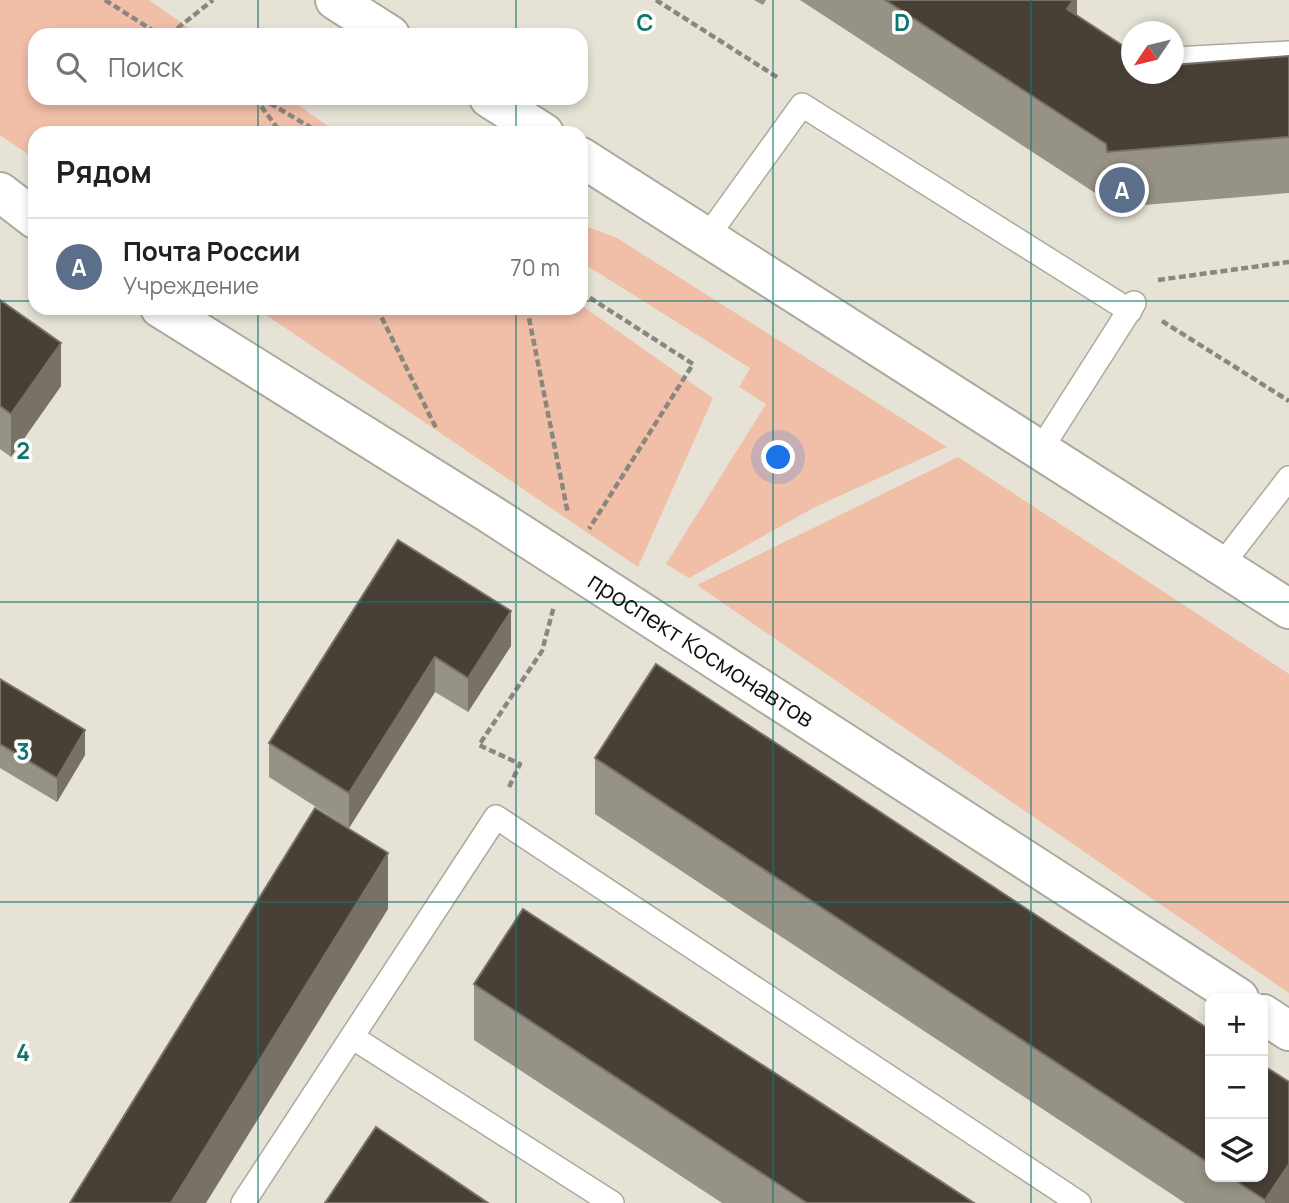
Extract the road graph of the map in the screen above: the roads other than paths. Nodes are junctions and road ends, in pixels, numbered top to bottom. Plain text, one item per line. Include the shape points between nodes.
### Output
1 (335, 0) edge
2 (379, 28) edge
3 (1289, 53) edge
4 (1184, 58) edge
5 (500, 105) edge
6 (533, 126) edge
7 (588, 161) edge
8 (0, 192) edge
9 (28, 214) edge
10 (707, 237) junction
11 (171, 315) edge
12 (1041, 449) junction
13 (1289, 478) edge
14 (1221, 566) junction
15 (1289, 609) edge
16 (1231, 993) edge
17 (1268, 1017) edge
18 (1289, 1031) edge
19 (352, 1037) junction
20 (243, 1203) edge
21 (612, 1203) edge
22 (1079, 1203) edge

1 - 2 street
3 - 4 lane
5 - 6 street
7 - 10 street
8 - 9 street
10 - 12 street
10 - 12 lane via 802,105 1132,307
11 - 16 street, проспект Космонавтов via 567,563
12 - 14 street
13 - 14 lane
14 - 15 street
17 - 18 street
19 - 20 lane
19 - 21 lane
19 - 22 lane via 496,817

